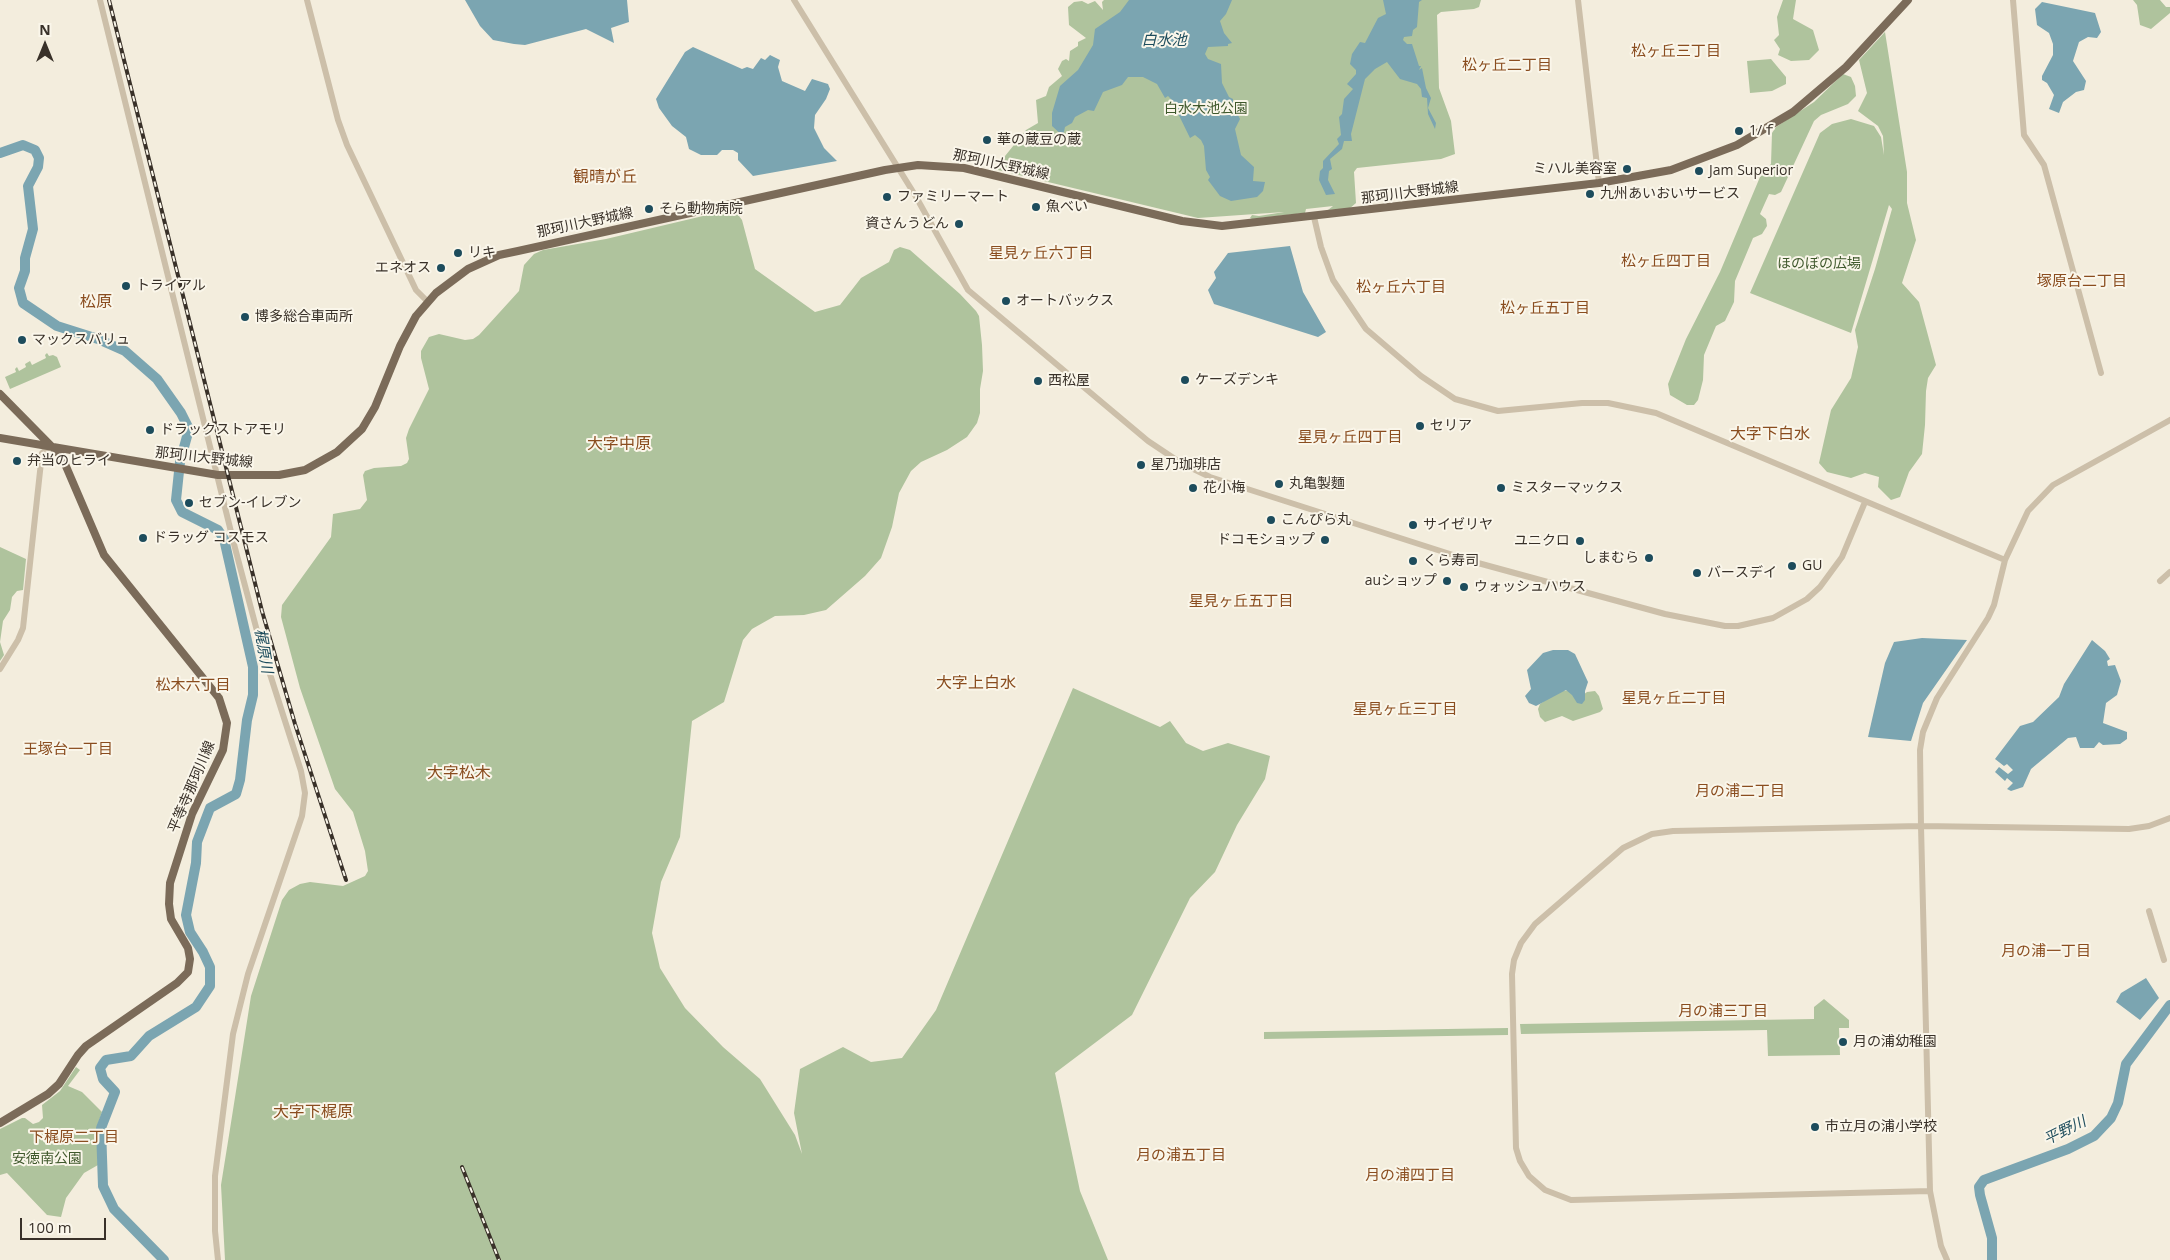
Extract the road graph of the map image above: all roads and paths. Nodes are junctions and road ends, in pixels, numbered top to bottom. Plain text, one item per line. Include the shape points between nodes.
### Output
1 (100, 0) edge
2 (307, 0) edge
3 (794, 0) edge
4 (1578, 0) edge
5 (1908, 0) edge
6 (2012, 0) edge
7 (899, 168) junction
8 (1599, 183) junction
9 (1314, 217) junction
10 (428, 301) junction
11 (2101, 373) dead end
12 (0, 394) edge
13 (2170, 420) edge
14 (0, 438) edge
15 (51, 446) junction
16 (218, 475) junction
17 (1865, 502) junction
18 (2005, 560) junction
19 (2170, 572) edge
20 (2160, 581) dead end
21 (0, 669) edge
22 (2170, 818) edge
23 (1921, 826) junction
24 (2149, 911) dead end
25 (2164, 960) dead end
26 (0, 1123) edge
27 (1930, 1191) junction
28 (218, 1260) edge
29 (1947, 1260) edge

1 - 16 street
2 - 10 street via 338,120 348,145 416,290
3 - 7 street
4 - 8 street
5 - 8 main road, 那珂川大野城線 via 1846,67 1782,120 1737,145 1692,163 1639,177
6 - 11 street via 2024,135 2044,165
7 - 9 main road, 那珂川大野城線 via 934,165 964,168 1196,224 1227,226
7 - 10 main road, 那珂川大野城線 via 499,255 460,274
7 - 17 street via 968,290 1148,441 1210,477 1478,563 1665,614 1725,626 1773,618 1807,599 1842,557
8 - 9 main road, 那珂川大野城線
9 - 17 street via 1334,280 1366,329 1414,371 1455,399 1498,411 1608,404 1656,413
10 - 16 main road, 那珂川大野城線 via 404,335 375,407 362,429 346,445 316,465 294,473
12 - 15 main road
13 - 18 street via 2053,485 2028,511
14 - 15 main road, 那珂川大野城線
15 - 16 main road, 那珂川大野城線
15 - 21 street via 42,453 23,628
15 - 26 main road, 平等寺那珂川線 via 62,457 104,555 219,698 227,723 223,750 192,814 170,883 168,904 172,919 188,948 188,972 86,1046 48,1094
16 - 28 street via 261,646 301,771 305,799 295,839 248,974 233,1034 215,1176
17 - 18 street
18 - 23 street via 1991,612 1937,698 1923,732 1920,750
19 - 20 street
22 - 23 street via 2129,829
23 - 27 street
23 - 27 street via 1674,831 1637,840 1623,848 1535,924 1521,943 1512,974 1513,1043 1516,1148 1520,1161 1529,1176 1545,1190 1571,1200
24 - 25 street
27 - 29 street via 1940,1246

